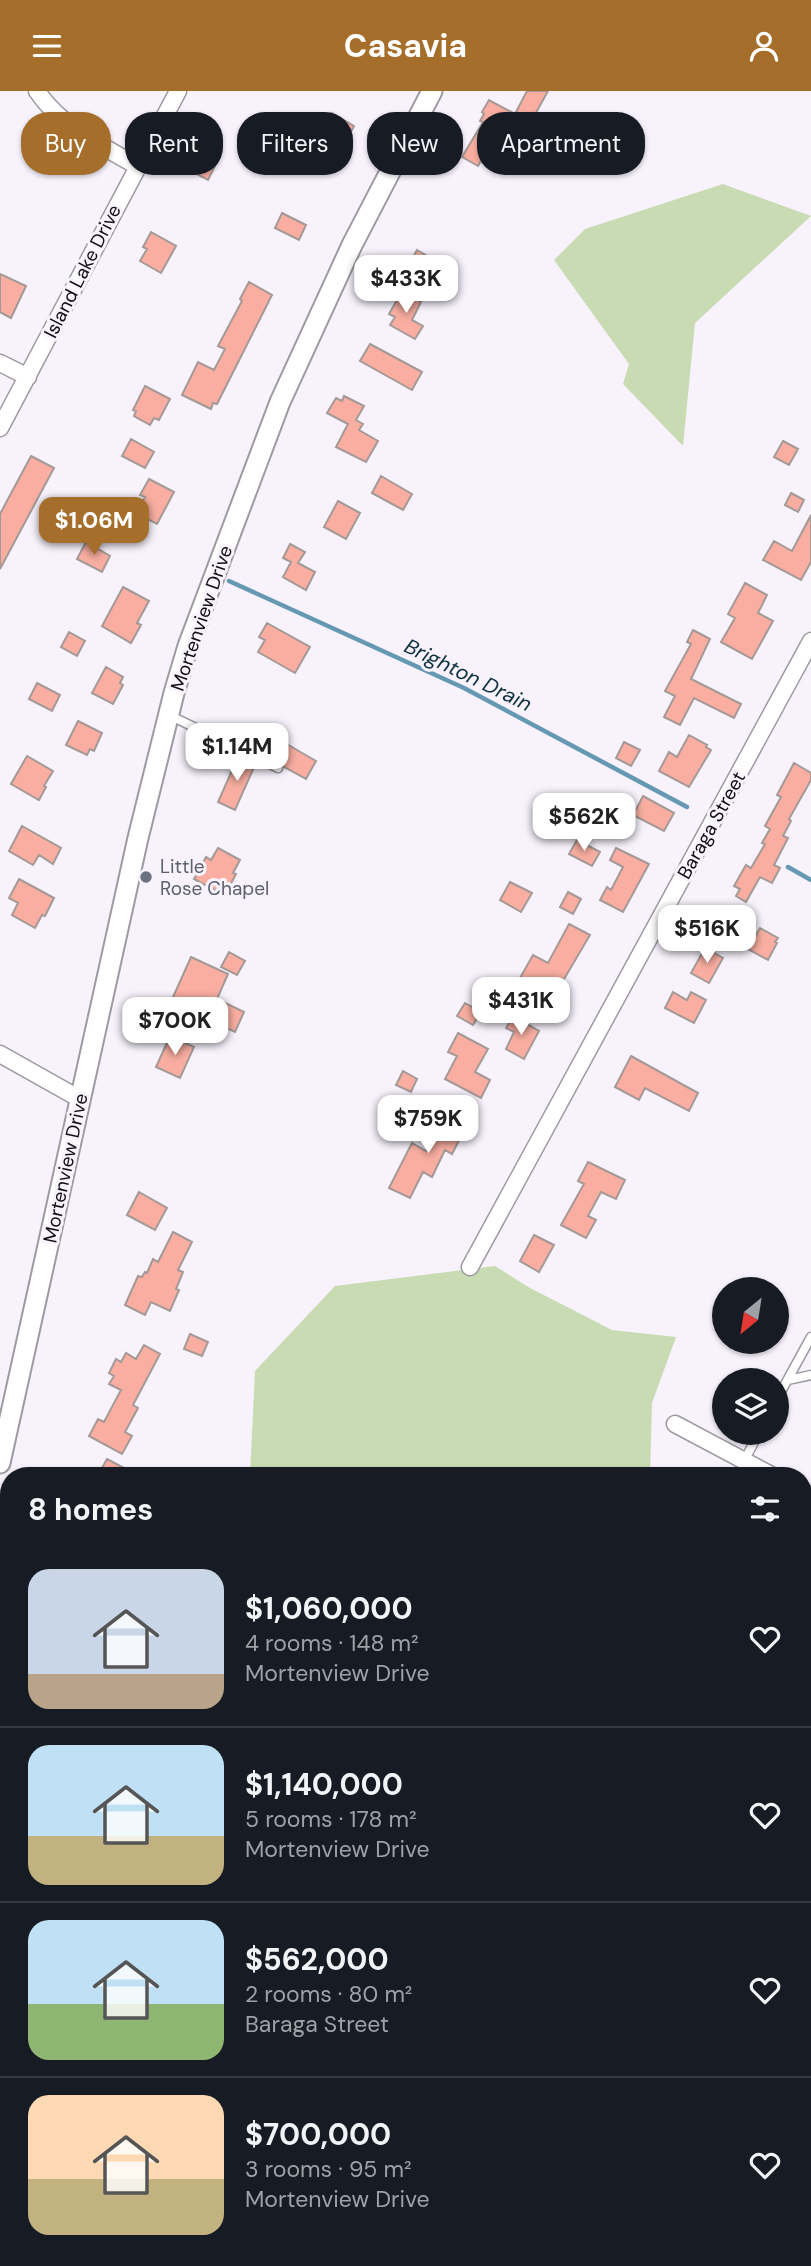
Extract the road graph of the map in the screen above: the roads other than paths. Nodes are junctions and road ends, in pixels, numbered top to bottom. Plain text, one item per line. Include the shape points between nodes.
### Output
1 (37, 91) edge
2 (178, 91) edge
3 (432, 91) edge
4 (167, 112) edge
5 (125, 159) edge
6 (132, 175) edge
7 (0, 363) edge
8 (28, 377) junction
9 (0, 428) edge
10 (811, 641) edge
11 (169, 715) junction
12 (278, 768) dead end
13 (0, 1054) edge
14 (80, 1099) junction
15 (470, 1267) dead end
16 (811, 1337) edge
17 (811, 1375) edge
18 (789, 1378) edge
19 (789, 1380) edge
20 (676, 1424) dead end
21 (753, 1445) edge
22 (744, 1461) junction
23 (0, 1463) edge
24 (756, 1467) edge

1 - 5 street via 71,128
2 - 4 street, Island Lake Drive
3 - 11 street, Mortenview Drive via 352,245 280,402 188,646
6 - 8 street, Island Lake Drive
7 - 8 street
8 - 9 street, Island Lake Drive
10 - 15 street, Baraga Street
11 - 12 lane
11 - 14 street, Mortenview Drive
13 - 14 street
14 - 23 street, Mortenview Drive
16 - 18 lane
17 - 19 lane
20 - 22 street
21 - 22 lane
22 - 24 street

